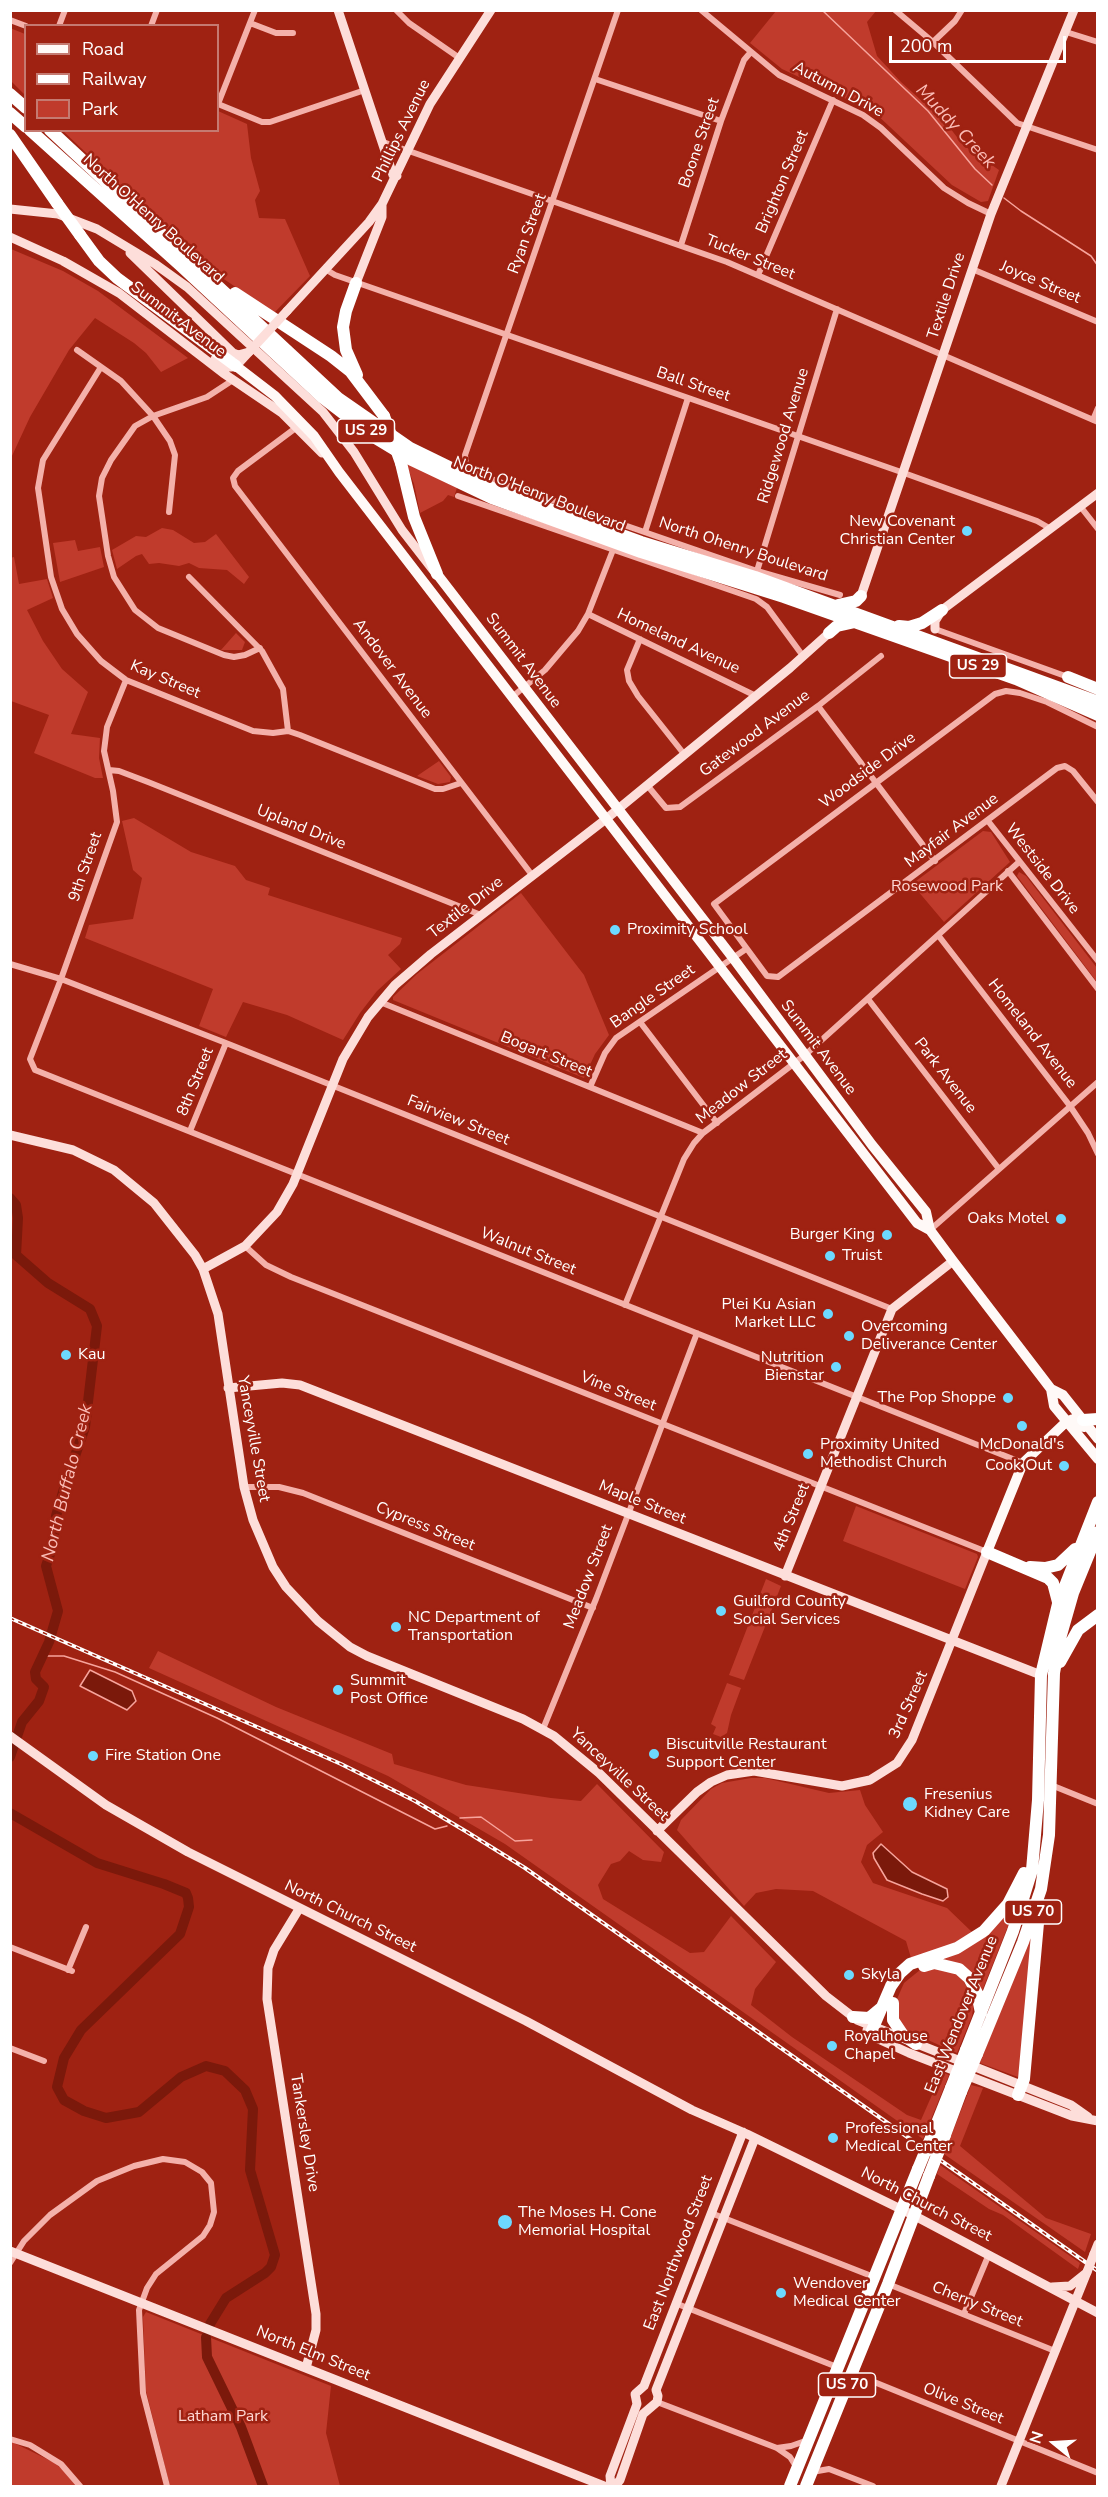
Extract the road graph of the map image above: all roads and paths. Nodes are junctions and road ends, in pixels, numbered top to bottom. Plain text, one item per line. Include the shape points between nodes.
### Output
1 (255, 10) edge
2 (338, 10) edge
3 (396, 10) edge
4 (491, 10) edge
5 (618, 10) edge
6 (701, 10) edge
7 (895, 10) edge
8 (962, 10) edge
9 (1074, 10) edge
10 (250, 23) junction
11 (1066, 32) junction
12 (293, 33) dead end
13 (933, 42) junction
14 (1098, 42) edge
15 (750, 53) junction
16 (459, 57) junction
17 (595, 79) junction
18 (365, 90) junction
19 (10, 94) edge
20 (833, 99) junction
21 (219, 101) edge
22 (219, 104) edge
23 (24, 106) edge
24 (10, 113) edge
25 (721, 121) junction
26 (24, 125) edge
27 (1026, 126) junction
28 (32, 132) edge
29 (52, 132) edge
30 (10, 135) edge
31 (383, 142) junction
32 (408, 150) junction
33 (1098, 150) edge
34 (397, 177) junction
35 (554, 201) junction
36 (382, 204) junction
37 (10, 209) edge
38 (991, 214) junction
39 (10, 237) edge
40 (111, 237) junction
41 (681, 245) junction
42 (326, 269) junction
43 (972, 269) junction
44 (202, 270) junction
45 (758, 274) junction
46 (356, 283) junction
47 (837, 309) junction
48 (1098, 322) edge
49 (165, 328) junction
50 (506, 336) junction
51 (77, 350) dead end
52 (249, 352) junction
53 (943, 356) junction
54 (236, 366) junction
55 (100, 367) junction
56 (223, 373) junction
57 (233, 380) junction
58 (363, 387) junction
59 (217, 391) junction
60 (688, 398) junction
61 (1098, 408) edge
62 (153, 416) junction
63 (1095, 421) edge
64 (297, 427) junction
65 (799, 436) junction
66 (469, 467) joint
67 (339, 472) junction
68 (904, 473) junction
69 (1098, 493) edge
70 (458, 496) dead end
71 (1080, 506) junction
72 (169, 512) dead end
73 (1051, 529) junction
74 (1098, 529) edge
75 (645, 532) junction
76 (613, 550) junction
77 (757, 570) junction
78 (437, 574) junction
79 (189, 576) dead end
80 (446, 586) junction
81 (434, 595) junction
82 (861, 596) junction
83 (837, 600) junction
84 (819, 610) junction
85 (942, 610) junction
86 (588, 614) junction
87 (871, 619) junction
88 (856, 622) junction
89 (890, 626) junction
90 (935, 629) junction
91 (829, 633) junction
92 (640, 639) junction
93 (260, 648) junction
94 (953, 648) junction
95 (803, 656) junction
96 (881, 656) dead end
97 (1068, 677) joint
98 (126, 680) junction
99 (524, 687) junction
100 (1098, 689) edge
101 (756, 696) junction
102 (512, 697) junction
103 (1098, 702) edge
104 (818, 706) junction
105 (1098, 715) edge
106 (1098, 727) edge
107 (288, 731) junction
108 (684, 754) junction
109 (109, 770) junction
110 (875, 782) junction
111 (461, 783) junction
112 (647, 785) junction
113 (1098, 802) edge
114 (618, 810) junction
115 (606, 819) junction
116 (988, 821) junction
117 (935, 861) junction
118 (1019, 862) junction
119 (1008, 871) junction
120 (532, 875) junction
121 (481, 915) junction
122 (938, 935) junction
123 (746, 949) junction
124 (733, 958) junction
125 (1098, 961) edge
126 (10, 964) edge
127 (720, 966) junction
128 (62, 979) junction
129 (1098, 989) edge
130 (868, 999) junction
131 (380, 1002) junction
132 (640, 1022) junction
133 (226, 1043) junction
134 (805, 1055) junction
135 (30, 1059) joint
136 (794, 1064) junction
137 (1098, 1082) edge
138 (333, 1085) junction
139 (590, 1087) junction
140 (1070, 1106) junction
141 (717, 1123) junction
142 (190, 1131) junction
143 (703, 1133) junction
144 (11, 1135) edge
145 (1098, 1155) edge
146 (999, 1169) junction
147 (297, 1174) junction
148 (661, 1217) junction
149 (930, 1230) junction
150 (245, 1246) junction
151 (953, 1261) junction
152 (203, 1269) junction
153 (626, 1305) junction
154 (892, 1309) junction
155 (697, 1333) junction
156 (228, 1388) junction
157 (1051, 1389) junction
158 (857, 1396) junction
159 (1098, 1419) edge
160 (1083, 1420) junction
161 (1066, 1422) junction
162 (662, 1424) junction
163 (1096, 1436) edge
164 (1098, 1459) edge
165 (1023, 1462) junction
166 (244, 1487) junction
167 (821, 1487) junction
168 (1098, 1502) edge
169 (628, 1513) junction
170 (1098, 1532) edge
171 (1082, 1539) junction
172 (987, 1552) junction
173 (1026, 1567) junction
174 (785, 1576) junction
175 (1058, 1604) junction
176 (593, 1608) junction
177 (1098, 1615) edge
178 (952, 1640) junction
179 (1054, 1673) junction
180 (1041, 1675) junction
181 (1052, 1699) junction
182 (543, 1729) junction
183 (10, 1736) edge
184 (1051, 1785) junction
185 (1098, 1804) edge
186 (657, 1831) junction
187 (1035, 1844) junction
188 (1041, 1889) junction
189 (299, 1909) junction
190 (86, 1927) dead end
191 (10, 1947) edge
192 (888, 2004) junction
193 (981, 2015) junction
194 (870, 2029) junction
195 (915, 2044) junction
196 (10, 2048) edge
197 (972, 2052) junction
198 (44, 2061) dead end
199 (1019, 2091) junction
200 (1093, 2119) edge
201 (740, 2131) junction
202 (755, 2138) junction
203 (923, 2173) junction
204 (902, 2209) junction
205 (711, 2213) junction
206 (915, 2216) junction
207 (723, 2218) junction
208 (1098, 2244) edge
209 (12, 2253) edge
210 (989, 2254) junction
211 (10, 2263) edge
212 (1087, 2272) junction
213 (874, 2277) junction
214 (888, 2284) junction
215 (1052, 2288) junction
216 (1075, 2300) junction
217 (141, 2302) junction
218 (675, 2303) junction
219 (688, 2308) junction
220 (1098, 2313) edge
221 (964, 2314) junction
222 (1055, 2351) junction
223 (837, 2367) junction
224 (306, 2368) junction
225 (852, 2373) junction
226 (644, 2386) junction
227 (656, 2390) junction
228 (657, 2402) junction
229 (642, 2407) junction
230 (10, 2439) edge
231 (808, 2439) junction
232 (1019, 2441) junction
233 (777, 2448) junction
234 (820, 2452) junction
235 (797, 2468) junction
236 (829, 2469) junction
237 (812, 2472) junction
238 (1098, 2473) edge
239 (80, 2487) edge
240 (167, 2487) edge
241 (604, 2487) edge
242 (613, 2487) edge
243 (790, 2487) edge
244 (806, 2487) edge
245 (873, 2487) edge
246 (1001, 2487) edge

1 - 10 street
2 - 18 street
3 - 16 street
4 - 16 street, Phillips Avenue
5 - 17 street, Ryan Street
6 - 15 street, Autumn Drive
7 - 13 street
8 - 13 street
9 - 11 street, Textile Drive
10 - 12 street via 276,33
10 - 21 street
11 - 14 street
11 - 27 street, Textile Drive
13 - 27 street via 1017,123
15 - 20 street, Autumn Drive via 787,79
15 - 25 street, Boone Street
16 - 32 street, Phillips Avenue
17 - 25 street
17 - 35 street, Ryan Street
18 - 22 street via 270,122
18 - 31 street
19 - 23 highway
20 - 38 street, Autumn Drive via 881,128 944,188
20 - 45 street, Brighton Street
24 - 26 highway
25 - 41 street, Boone Street
27 - 33 street
27 - 38 street, Textile Drive
28 - 84 highway, North O'Henry Boulevard / US 29 via 323,398 374,437 492,498 622,546
29 - 44 highway, North O'Henry Boulevard / US 29
30 - 54 highway, bridge via 99,261
31 - 32 street, Tucker Street
31 - 34 street
32 - 34 street, Phillips Avenue
32 - 35 street, Tucker Street
34 - 36 street, Phillips Avenue
35 - 41 street, Tucker Street
35 - 50 street, Ryan Street
36 - 42 street, Phillips Avenue
36 - 46 street, Phillips Avenue via 382,217
37 - 40 street, Summit Avenue via 58,214
38 - 43 street, Textile Drive
39 - 49 street, Summit Avenue via 119,293
40 - 52 street via 233,353
40 - 78 street, Summit Avenue via 187,287 323,412 354,452 402,530
41 - 45 street, Tucker Street
42 - 46 street, Ball Street
42 - 52 street, Phillips Avenue, bridge
43 - 48 street, Joyce Street
43 - 53 street, Textile Drive
44 - 58 highway via 331,356
44 - 83 highway, North O'Henry Boulevard / US 29 via 338,398 410,448 494,489 641,542
45 - 47 street, Tucker Street
46 - 50 street, Ball Street
46 - 58 highway via 344,318 344,337
47 - 53 street, Tucker Street
47 - 65 street, Ridgewood Avenue
49 - 54 street via 227,367
49 - 56 street, Summit Avenue
50 - 60 street, Ball Street
50 - 66 street, Ryan Street via 465,456
51 - 55 street
52 - 54 street, Phillips Avenue
53 - 63 street, Tucker Street
53 - 68 street, Textile Drive
54 - 67 main road, Summit Avenue via 299,419
55 - 62 street via 121,381
55 - 98 street, Kay Street via 43,460 38,488 51,577 62,609 101,661
56 - 57 street, Summit Avenue
56 - 59 street
57 - 59 street
57 - 64 street, Summit Avenue
58 - 78 highway, bridge via 384,416 414,517
59 - 62 street
60 - 65 street, Ball Street
60 - 75 street
61 - 63 street
62 - 72 street via 176,455
62 - 93 street via 135,426 102,478 99,496 114,577 135,610 158,628 234,657
64 - 67 street, Summit Avenue
64 - 111 street, Andover Avenue via 238,471 233,478 235,486
65 - 68 street, Ball Street
65 - 77 street, Ridgewood Avenue
66 - 75 street, North Ohenry Boulevard via 494,480
67 - 81 main road, Summit Avenue
68 - 73 street, Ball Street
68 - 82 street, Textile Drive
69 - 71 street
70 - 76 street
71 - 73 street
71 - 74 street
73 - 85 street
75 - 77 street, North Ohenry Boulevard
76 - 86 street
76 - 95 street via 756,599
77 - 83 street, North Ohenry Boulevard
78 - 80 main road, Summit Avenue
79 - 93 street
80 - 81 main road
80 - 99 main road, Summit Avenue
81 - 102 main road, Summit Avenue
82 - 83 highway via 848,604
82 - 87 highway
83 - 87 highway, North O'Henry Boulevard / US 29
84 - 88 highway, North O'Henry Boulevard / US 29
84 - 91 highway via 828,618
85 - 89 highway via 915,625
85 - 90 street
86 - 92 street, Homeland Avenue
86 - 99 street via 564,651
87 - 89 highway, North O'Henry Boulevard / US 29
88 - 91 highway via 837,626
88 - 105 highway, North O'Henry Boulevard / US 29 via 1016,680
89 - 94 highway, North O'Henry Boulevard / US 29
90 - 94 highway via 939,638
90 - 97 street
91 - 95 street, Textile Drive
92 - 101 street, Homeland Avenue
92 - 108 street via 627,670 629,681
93 - 107 street via 283,689
94 - 103 highway, North O'Henry Boulevard / US 29
95 - 101 street, Textile Drive
96 - 104 street, Gatewood Avenue
97 - 100 highway
98 - 107 street, Kay Street via 253,731
98 - 109 street, 9th Street via 107,727 104,751
99 - 102 street
99 - 114 main road, Summit Avenue
101 - 108 street, Textile Drive
102 - 115 main road, Summit Avenue
104 - 110 street
104 - 112 street, Gatewood Avenue via 680,807 666,808
106 - 110 street, Woodside Drive via 1038,699 1006,691 995,694
107 - 111 street, Kay Street via 435,789
108 - 112 street, Textile Drive
109 - 121 street, Upland Drive
109 - 128 street, 9th Street via 117,822
110 - 117 street
110 - 123 street, Woodside Drive via 714,904
111 - 120 street, Andover Avenue
112 - 114 street, Textile Drive
113 - 116 street, Mayfair Avenue via 1065,766
114 - 115 street, Textile Drive
114 - 124 main road, Summit Avenue
115 - 120 street, Textile Drive
115 - 127 main road, Summit Avenue
116 - 117 street, Mayfair Avenue
116 - 118 street, Westside Drive
117 - 123 street, Mayfair Avenue via 778,977 767,976
118 - 119 street, Meadow Street
118 - 125 street, Westside Drive
119 - 122 street, Meadow Street
119 - 129 street, Westside Drive
120 - 121 street, Textile Drive
121 - 131 street, Textile Drive via 395,985
122 - 130 street, Meadow Street
122 - 140 street, Homeland Avenue
123 - 124 street, Bangle Street
124 - 127 street, Bangle Street
124 - 134 main road, Summit Avenue
126 - 128 street, Fairview Street
127 - 132 street, Bangle Street
127 - 136 main road, Summit Avenue
128 - 133 street, Fairview Street
128 - 135 street, 9th Street
130 - 134 street, Meadow Street
130 - 146 street, Park Avenue
131 - 138 street, Textile Drive via 357,1033
131 - 139 street, Bogart Street
132 - 139 street, Bangle Street via 610,1045
132 - 141 street
133 - 138 street, Fairview Street
133 - 142 street, 8th Street
134 - 136 street, Meadow Street
134 - 149 main road, Summit Avenue via 927,1212
135 - 142 street, Walnut Street via 35,1070 45,1075
136 - 141 street, Meadow Street
136 - 149 main road, Summit Avenue via 917,1223
137 - 140 street
138 - 147 street, Textile Drive
138 - 148 street, Fairview Street
139 - 143 street, Bogart Street
140 - 145 street, Homeland Avenue
140 - 146 street
141 - 143 street, Meadow Street
142 - 147 street, Walnut Street
143 - 148 street, Meadow Street via 684,1159
144 - 152 street, Yanceyville Street via 73,1150 127,1179 166,1216
146 - 149 street
147 - 150 street, Textile Drive via 277,1212
147 - 153 street, Walnut Street
148 - 153 street, Meadow Street
148 - 154 street, Fairview Street
149 - 151 main road, Summit Avenue
150 - 152 street, Textile Drive
150 - 162 street, Vine Street via 266,1265 291,1276
151 - 154 street, 4th Street
151 - 157 main road, Summit Avenue
152 - 156 street, Yanceyville Street via 218,1314
153 - 155 street, Walnut Street
154 - 158 street, 4th Street
155 - 158 street, Walnut Street
155 - 162 street, Meadow Street
156 - 166 street, Yanceyville Street
156 - 169 street, Maple Street via 300,1385
157 - 160 main road, Summit Avenue via 1063,1395
157 - 161 main road, Summit Avenue via 1054,1406
158 - 165 street, Walnut Street
158 - 167 street, 4th Street
159 - 160 highway
160 - 163 main road, Summit Avenue
161 - 163 main road via 1073,1419
161 - 164 main road, Summit Avenue
161 - 165 main road, 3rd Street
162 - 167 street, Vine Street
162 - 169 street, Meadow Street
165 - 172 main road, 3rd Street
166 - 176 street, Cypress Street via 279,1487 303,1493
166 - 182 street, Yanceyville Street via 256,1530 273,1567 302,1605 331,1633 367,1656
167 - 172 street, Vine Street
167 - 174 street, 4th Street
168 - 171 highway, East Wendover Avenue / US 70
169 - 174 street, Maple Street
169 - 176 street, Meadow Street
170 - 179 highway, East Wendover Avenue / US 70 via 1073,1593
171 - 173 highway via 1058,1565
171 - 175 highway, East Wendover Avenue / US 70
172 - 173 highway
172 - 178 street, 3rd Street
173 - 175 highway via 1053,1583
174 - 178 street, Maple Street
175 - 180 highway, East Wendover Avenue / US 70
176 - 182 street, Meadow Street
177 - 179 highway via 1078,1630
178 - 180 street, Maple Street
178 - 186 street, 3rd Street via 912,1740 897,1763 882,1774 842,1786 754,1771 733,1773 711,1782
179 - 181 highway, East Wendover Avenue / US 70
180 - 181 highway via 1048,1682
180 - 187 highway, East Wendover Avenue / US 70
181 - 184 highway, East Wendover Avenue / US 70
182 - 186 street, Yanceyville Street via 579,1754
183 - 189 street, North Church Street via 146,1830
184 - 185 street
184 - 188 highway, East Wendover Avenue / US 70
186 - 194 street, Yanceyville Street via 826,1996
187 - 192 highway via 1020,1884 998,1917 971,1941 910,1964 900,1973
187 - 193 highway, East Wendover Avenue / US 70 via 1032,1870 1013,1931
188 - 197 highway, East Wendover Avenue / US 70 via 1023,1942
188 - 199 highway via 1024,2079
189 - 201 street, North Church Street
189 - 224 street, Tankersley Drive via 274,1950 267,1992 316,2314
190 - 191 street via 70,1970
192 - 193 highway via 911,1972 934,1963 959,1970 969,1978
192 - 194 highway
192 - 194 highway via 871,2017
192 - 195 highway via 892,2020
193 - 197 highway, East Wendover Avenue / US 70
194 - 195 street, Yanceyville Street
194 - 199 street, Yanceyville Street
195 - 199 street, Yanceyville Street
196 - 198 street
197 - 203 highway, East Wendover Avenue / US 70, bridge
199 - 200 street, Yanceyville Street via 1072,2116
201 - 202 street, North Church Street
201 - 205 street, East Northwood Street
202 - 204 street, North Church Street
202 - 207 street, East Northwood Street
203 - 204 highway, East Wendover Avenue / US 70
203 - 206 highway, East Wendover Avenue / US 70
204 - 206 street, North Church Street
204 - 213 highway, East Wendover Avenue / US 70
205 - 207 street
205 - 218 street, East Northwood Street
206 - 210 street, North Church Street
206 - 214 highway, East Wendover Avenue / US 70
207 - 213 street
207 - 219 street, East Northwood Street
208 - 212 street, bridge
209 - 211 street
209 - 217 street, North Elm Street
209 - 217 street via 50,2215 97,2181 163,2159 185,2162 211,2183 214,2212 210,2225 203,2236 156,2274
210 - 215 street, North Church Street
210 - 221 street
212 - 215 street via 1070,2286
212 - 216 street
213 - 223 highway, East Wendover Avenue / US 70
214 - 221 street, Cherry Street
214 - 225 highway, East Wendover Avenue / US 70
215 - 216 street, North Church Street
216 - 220 street, North Church Street
216 - 222 street
217 - 224 street, North Elm Street
217 - 240 street via 138,2316 143,2393
218 - 219 street
218 - 226 street, East Northwood Street
219 - 223 street
219 - 227 street, East Northwood Street
221 - 222 street, Cherry Street
222 - 232 street
223 - 231 highway, East Wendover Avenue / US 70
224 - 241 street, North Elm Street
225 - 232 street, Olive Street
225 - 234 highway, East Wendover Avenue / US 70
226 - 227 street
226 - 229 street, East Northwood Street via 635,2394
227 - 228 street, East Northwood Street
228 - 229 street via 654,2407
228 - 233 street
229 - 242 street, East Northwood Street via 620,2480
230 - 239 street via 30,2445 62,2464
231 - 233 street
231 - 235 highway, East Wendover Avenue / US 70
232 - 238 street, Olive Street
232 - 246 street
233 - 235 street
234 - 236 street
234 - 237 highway, East Wendover Avenue / US 70
235 - 243 highway, East Wendover Avenue / US 70
236 - 237 street
236 - 245 street
237 - 244 highway, East Wendover Avenue / US 70

